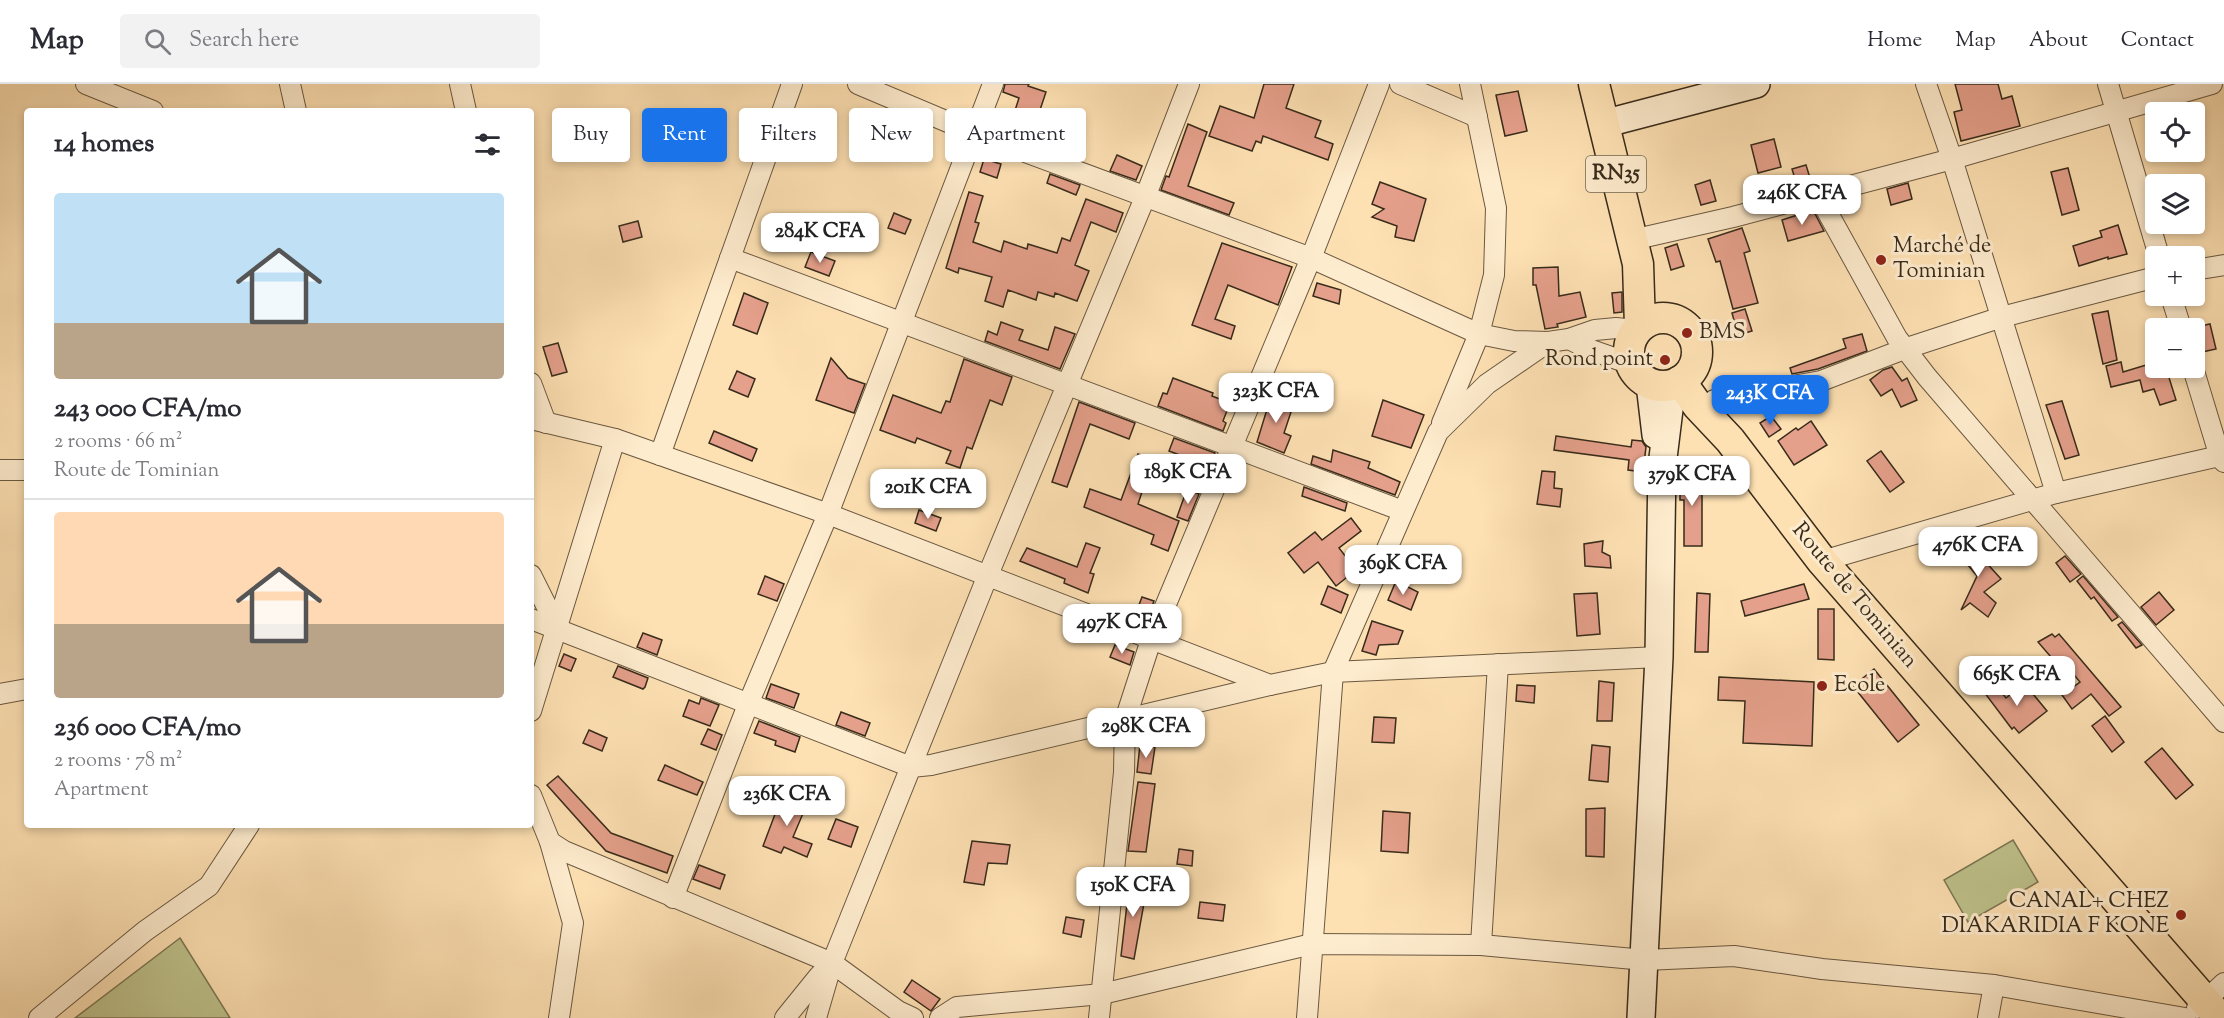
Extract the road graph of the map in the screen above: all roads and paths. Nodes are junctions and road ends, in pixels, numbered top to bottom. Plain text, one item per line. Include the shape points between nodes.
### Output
1 (86, 84) edge
2 (290, 84) edge
3 (460, 84) edge
4 (792, 84) edge
5 (858, 84) edge
6 (993, 84) edge
7 (1189, 84) edge
8 (1379, 84) edge
9 (1400, 84) edge
10 (1470, 84) edge
11 (1594, 84) edge
12 (1756, 84) edge
13 (1926, 84) edge
14 (2108, 84) edge
15 (2212, 84) edge
16 (146, 108) edge
17 (295, 108) edge
18 (465, 108) edge
19 (984, 108) edge
20 (2115, 111) junction
21 (1477, 117) junction
22 (945, 121) edge
23 (1603, 124) junction
24 (1952, 159) junction
25 (963, 162) edge
26 (1054, 162) edge
27 (1146, 195) junction
28 (1818, 195) junction
29 (2156, 246) edge
30 (1635, 252) junction
31 (730, 258) junction
32 (1311, 258) junction
33 (2224, 265) edge
34 (2205, 268) edge
35 (2145, 281) edge
36 (2002, 317) junction
37 (901, 323) junction
38 (1681, 323) junction
39 (1638, 328) junction
40 (1479, 334) junction
41 (1569, 339) junction
42 (1548, 342) junction
43 (1907, 348) junction
44 (1696, 355) junction
45 (1658, 378) junction
46 (2196, 378) edge
47 (1067, 385) junction
48 (534, 399) edge
49 (1714, 400) junction
50 (538, 421) edge
51 (1438, 432) junction
52 (615, 439) junction
53 (1730, 440) junction
54 (1231, 448) junction
55 (660, 455) junction
56 (2223, 458) edge
57 (0, 470) edge
58 (24, 470) edge
59 (2056, 493) junction
60 (2033, 500) junction
61 (1403, 511) junction
62 (828, 514) junction
63 (1822, 561) junction
64 (988, 575) junction
65 (534, 581) edge
66 (534, 620) edge
67 (557, 627) junction
68 (1151, 640) junction
69 (1659, 657) junction
70 (1498, 664) junction
71 (1333, 672) junction
72 (1270, 685) junction
73 (24, 690) edge
74 (0, 694) edge
75 (534, 701) edge
76 (749, 702) junction
77 (1125, 720) junction
78 (2224, 722) edge
79 (911, 767) junction
80 (534, 802) edge
81 (247, 828) edge
82 (550, 842) junction
83 (673, 898) junction
84 (1312, 944) junction
85 (1481, 945) junction
86 (1645, 960) junction
87 (832, 963) junction
88 (1994, 984) junction
89 (1102, 994) junction
90 (2204, 1008) edge
91 (39, 1018) edge
92 (558, 1018) edge
93 (785, 1018) edge
94 (816, 1018) edge
95 (912, 1018) edge
96 (940, 1018) edge
97 (1099, 1018) edge
98 (1307, 1018) edge
99 (1641, 1018) edge
100 (1988, 1018) edge

1 - 16 street
2 - 17 street
3 - 18 street
4 - 31 street
5 - 22 street
6 - 19 street
7 - 27 street
8 - 32 street
9 - 21 street
10 - 21 street
11 - 23 main road, RN35
12 - 23 street
13 - 24 street
14 - 20 street
15 - 20 street
20 - 24 street
20 - 29 street
21 - 40 street via 1496,208 1494,275
23 - 30 main road, RN35
24 - 28 street
24 - 36 street
25 - 37 street
26 - 27 street
27 - 32 street
27 - 47 street
28 - 30 street via 1733,217
28 - 43 street via 1897,339
30 - 38 main road, RN35 via 1659,298
30 - 39 main road, RN35
31 - 37 street
31 - 55 street
32 - 40 street
32 - 54 street
33 - 34 street
35 - 36 street
36 - 43 street
36 - 59 street
37 - 47 street
37 - 62 street
38 - 39 main road via 1660,318
38 - 44 main road, RN35 via 1691,334
39 - 41 street via 1595,330
39 - 45 main road, RN35 via 1629,350
40 - 42 street
40 - 51 street
41 - 42 street
41 - 45 street
42 - 51 street via 1487,384
43 - 49 street via 1821,381
43 - 60 street via 1927,377
44 - 45 main road via 1692,369
44 - 49 main road, RN35
45 - 53 main road, RN35 via 1698,406
45 - 69 street via 1662,466
46 - 56 street
47 - 54 street
47 - 64 street
48 - 50 street
49 - 53 main road, RN35
50 - 52 street
51 - 61 street
52 - 55 street
52 - 67 street
53 - 63 main road, Route de Tominian / RN35
54 - 61 street
54 - 68 street
55 - 62 street
56 - 59 street
57 - 58 street
59 - 60 street
60 - 63 street
60 - 78 street
61 - 71 street
62 - 64 street
62 - 76 street
63 - 90 main road, Route de Tominian / RN35
64 - 68 street
64 - 79 street
65 - 67 street
66 - 67 street
67 - 75 street
67 - 76 street
68 - 72 street
68 - 77 street
69 - 70 street
69 - 86 street
70 - 71 street
70 - 85 street
71 - 72 street
71 - 84 street
72 - 77 street
73 - 74 street
76 - 79 street
76 - 83 street
77 - 79 street
77 - 89 street via 1124,772
79 - 87 street
80 - 82 street
81 - 91 street via 208,886 145,931
82 - 83 street
82 - 92 street via 573,923
83 - 87 street
84 - 85 street
84 - 89 street
84 - 98 street
85 - 86 street
86 - 88 street via 1734,956 1822,969
86 - 99 street
87 - 93 street
87 - 94 street
87 - 95 street
88 - 90 street
88 - 100 street
89 - 96 street via 957,1007
89 - 97 street

